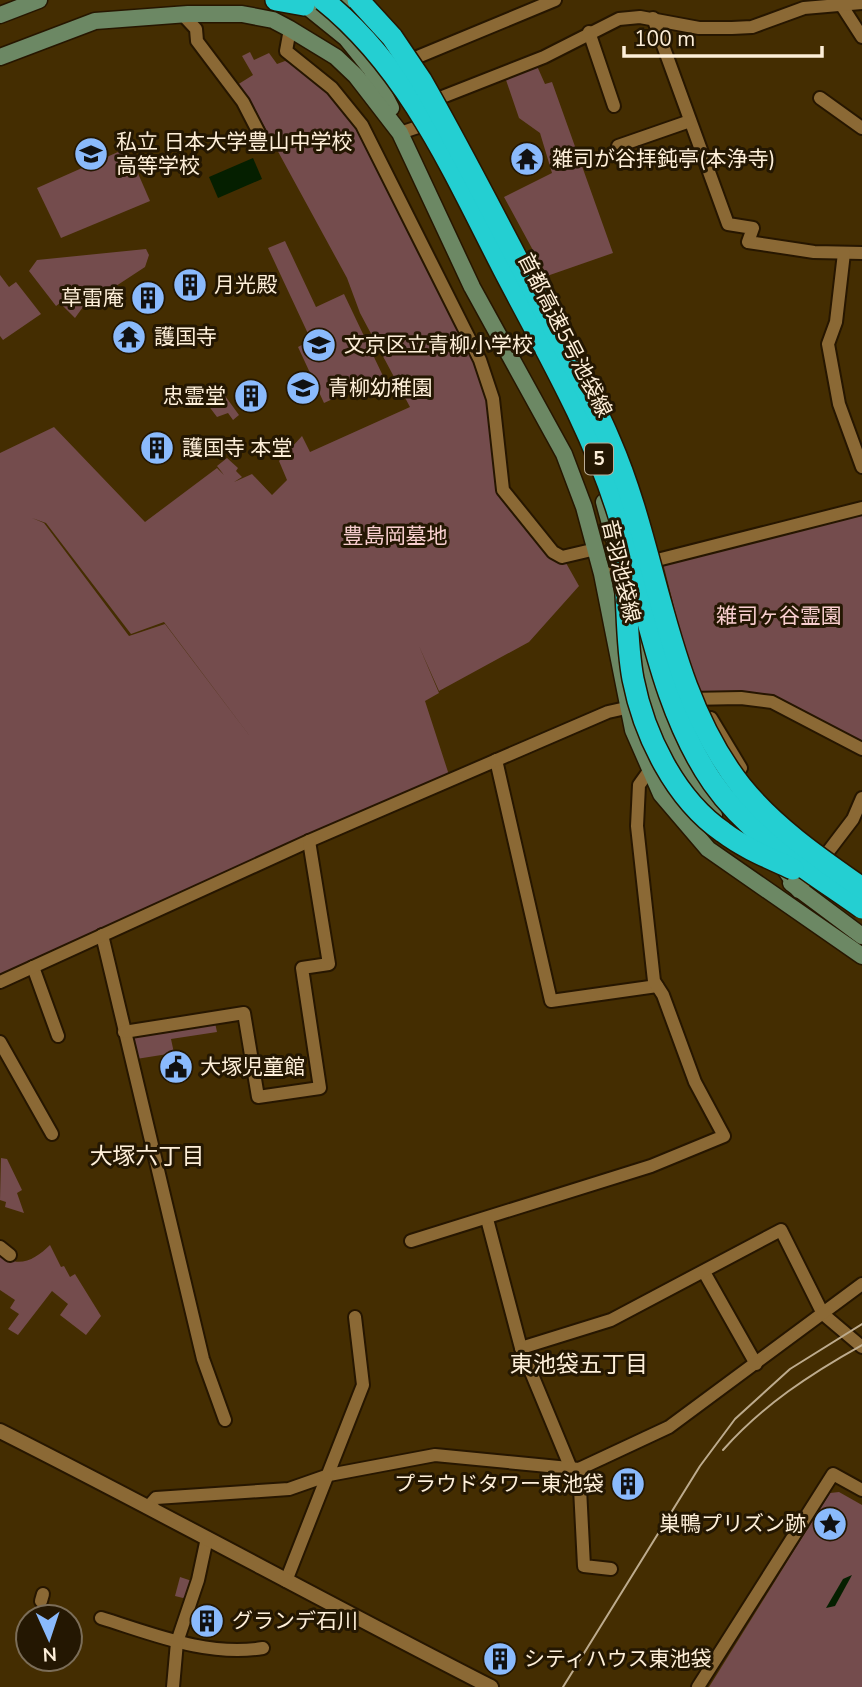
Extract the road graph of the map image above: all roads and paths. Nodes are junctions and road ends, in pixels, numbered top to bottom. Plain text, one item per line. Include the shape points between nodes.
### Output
1 (39, 0) edge
2 (253, 0) edge
3 (276, 0) edge
4 (555, 0) edge
5 (352, 1) edge
6 (309, 2) edge
7 (862, 3) edge
8 (842, 6) junction
9 (182, 14) junction
10 (242, 14) junction
11 (0, 15) edge
12 (653, 18) junction
13 (290, 29) junction
14 (589, 32) junction
15 (862, 37) edge
16 (0, 57) edge
17 (403, 63) junction
18 (820, 98) dead end
19 (614, 106) dead end
20 (430, 111) junction
21 (690, 121) junction
22 (862, 128) edge
23 (400, 133) junction
24 (260, 135) dead end
25 (618, 146) dead end
26 (844, 253) junction
27 (862, 253) edge
28 (862, 467) edge
29 (862, 508) edge
30 (619, 514) junction
31 (596, 550) junction
32 (644, 563) junction
33 (623, 569) junction
34 (602, 574) junction
35 (699, 697) junction
36 (681, 700) junction
37 (655, 703) junction
38 (627, 708) junction
39 (862, 749) edge
40 (496, 760) junction
41 (649, 771) junction
42 (862, 798) edge
43 (309, 841) junction
44 (825, 858) junction
45 (862, 886) edge
46 (834, 888) junction
47 (799, 890) junction
48 (862, 908) edge
49 (102, 935) junction
50 (862, 936) edge
51 (862, 956) edge
52 (33, 967) junction
53 (0, 982) edge
54 (657, 986) junction
55 (124, 1032) junction
56 (58, 1036) dead end
57 (0, 1042) edge
58 (52, 1134) dead end
59 (487, 1219) junction
60 (411, 1241) dead end
61 (704, 1272) junction
62 (862, 1284) edge
63 (823, 1314) junction
64 (355, 1317) dead end
65 (862, 1347) edge
66 (521, 1348) junction
67 (755, 1364) junction
68 (225, 1420) dead end
69 (0, 1431) edge
70 (575, 1470) junction
71 (329, 1475) junction
72 (862, 1490) edge
73 (149, 1506) junction
74 (207, 1538) junction
75 (611, 1569) dead end
76 (286, 1581) junction
77 (101, 1618) dead end
78 (177, 1642) junction
79 (262, 1648) dead end
80 (173, 1687) edge
81 (491, 1687) edge
82 (698, 1687) edge

1 - 11 main road
2 - 10 main road
3 - 6 highway
4 - 17 street
5 - 17 main road, 音羽池袋線
5 - 45 highway, 首都高速5号池袋線 / 5, bridge via 392,37 421,80 595,408 625,476 681,670 707,732 754,801 810,851
6 - 23 main road, 音羽池袋線 via 371,69
6 - 30 highway, 首都高速5号池袋線 / 5, bridge via 372,46 431,133 579,414
7 - 8 street
8 - 12 street via 804,8 752,27 699,28
8 - 15 street
9 - 10 main road, 音羽池袋線
9 - 16 main road, 音羽池袋線 via 95,22
9 - 24 street via 243,102
10 - 13 main road, 音羽池袋線 via 273,20
12 - 14 street via 619,19
12 - 21 street
13 - 23 main road, 音羽池袋線 via 336,57
13 - 31 street via 286,51 332,88 362,125 480,360 493,398 503,490 553,552 562,557
14 - 19 street
14 - 20 street
17 - 20 main road, 音羽池袋線
18 - 22 street
20 - 23 street via 424,125
20 - 32 main road, 音羽池袋線 via 592,416 624,495
20 - 33 main road, 音羽池袋線 via 468,217 587,457
21 - 25 street
21 - 26 street via 729,224 752,228 748,242
23 - 31 main road, 音羽池袋線 via 471,287 564,454
26 - 27 street
26 - 28 street via 836,322 828,344 839,404
29 - 32 street
30 - 46 highway, 首都高速5号池袋線 / 5, bridge via 671,698 700,762 724,798 751,826
30 - 46 highway, bridge via 633,678 647,724 673,777 690,802 720,831
31 - 34 main road, 音羽池袋線
32 - 33 street
32 - 36 main road, 音羽池袋線
33 - 34 street
33 - 37 main road, 音羽池袋線
34 - 38 main road, 音羽池袋線
35 - 36 street
35 - 39 street via 772,702
35 - 44 street via 755,789
36 - 37 street
36 - 47 main road, 音羽池袋線 via 716,770
37 - 38 street
37 - 47 main road, 音羽池袋線 via 680,763 703,801 751,853
38 - 40 street via 607,712
38 - 41 main road, 音羽池袋線
40 - 43 street
40 - 54 street via 551,1001
41 - 51 main road, 音羽池袋線 via 672,810 708,849
41 - 54 street via 639,785 637,826
42 - 44 street
43 - 49 street
43 - 55 street via 329,964 302,968 320,1088 258,1097 244,1013
44 - 45 street
44 - 47 street
46 - 48 highway, 首都高速5号池袋線 / 5, bridge
47 - 50 main road, 音羽池袋線
49 - 52 street
49 - 55 street
52 - 53 street
52 - 56 street
54 - 59 street via 695,1082 724,1136 651,1166
55 - 68 street via 203,1359
57 - 58 street
59 - 60 street
59 - 66 street
61 - 63 street via 781,1230
61 - 66 street via 611,1320
61 - 67 street
62 - 63 street
63 - 65 street
63 - 67 street
64 - 71 street via 363,1385
66 - 70 street
67 - 70 street via 668,1427
69 - 73 street
70 - 71 street via 435,1455
70 - 75 street via 584,1566
71 - 73 street via 289,1489 156,1498
71 - 76 street
72 - 82 street via 832,1474
73 - 74 street
74 - 76 street
74 - 78 street
76 - 81 street
77 - 78 street
78 - 79 street via 236,1652
78 - 80 street

